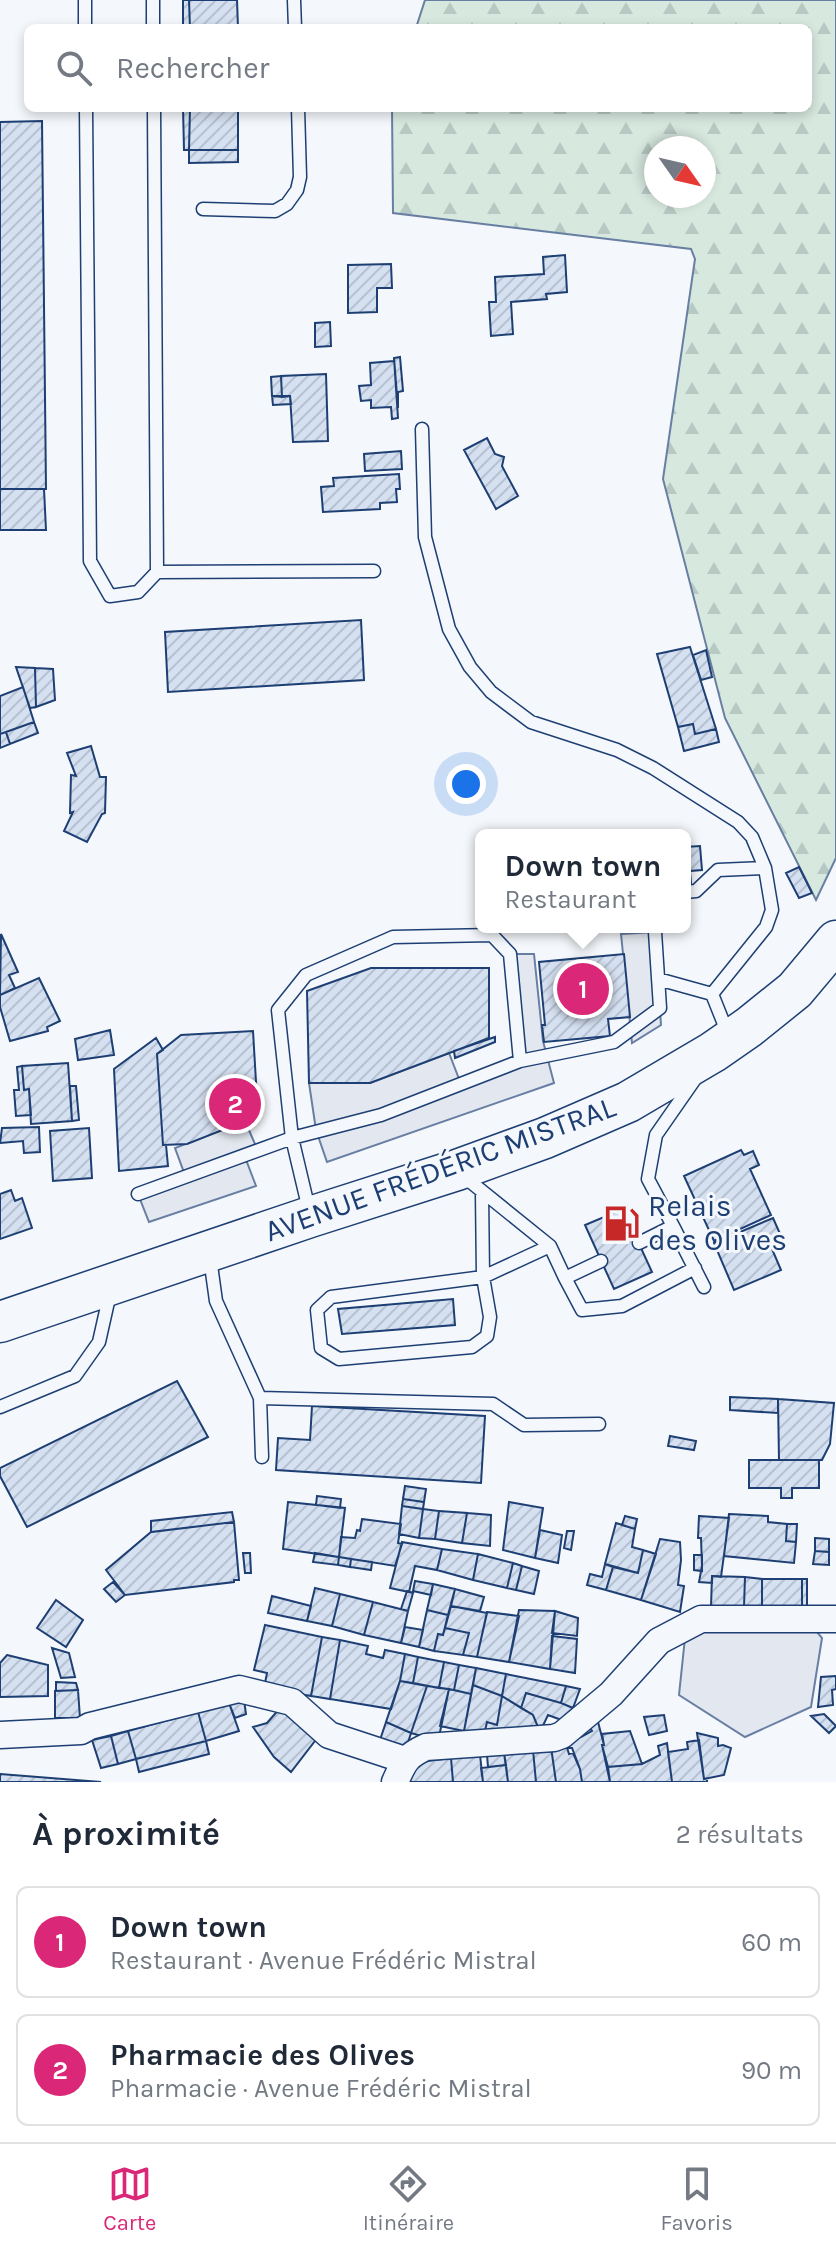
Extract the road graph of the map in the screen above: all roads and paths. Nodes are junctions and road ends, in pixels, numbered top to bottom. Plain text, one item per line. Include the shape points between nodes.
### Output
1 (85, 0) edge
2 (153, 0) edge
3 (294, 0) edge
4 (85, 24) edge
5 (153, 24) edge
6 (295, 24) edge
7 (86, 112) edge
8 (154, 112) edge
9 (298, 112) edge
10 (203, 209) dead end
11 (422, 429) dead end
12 (374, 571) dead end
13 (157, 572) junction
14 (765, 868) junction
15 (691, 891) edge
16 (655, 933) edge
17 (836, 941) edge
18 (658, 979) junction
19 (712, 994) junction
20 (722, 1046) junction
21 (520, 1061) junction
22 (292, 1138) junction
23 (470, 1182) junction
24 (138, 1194) dead end
25 (310, 1217) junction
26 (673, 1226) junction
27 (639, 1243) dead end
28 (550, 1246) junction
29 (208, 1251) junction
30 (601, 1261) dead end
31 (695, 1268) junction
32 (483, 1277) junction
33 (565, 1278) junction
34 (112, 1284) junction
35 (704, 1287) dead end
36 (0, 1322) edge
37 (260, 1398) junction
38 (0, 1407) edge
39 (599, 1424) dead end
40 (262, 1457) dead end
41 (836, 1619) edge
42 (0, 1735) edge
43 (400, 1771) edge

1 - 4 lane
2 - 5 lane
3 - 6 lane
7 - 13 lane via 90,561 110,596 138,592
8 - 13 lane
9 - 10 lane via 300,177 287,204 275,211
11 - 14 lane via 425,537 449,629 470,667 491,692 531,722 617,750 738,822 752,837
12 - 13 lane
14 - 15 lane via 718,870
14 - 19 lane via 772,910 766,927
16 - 18 lane
17 - 20 main road, AVENUE FRÉDÉRIC MISTRAL via 795,990
18 - 19 lane
18 - 21 lane via 660,1008 614,1042
19 - 20 lane
20 - 23 main road, AVENUE FRÉDÉRIC MISTRAL via 628,1102 545,1138
20 - 26 lane via 656,1135 648,1179
21 - 22 lane via 381,1115
21 - 22 lane via 510,954 492,935 393,937 306,975 278,1010
22 - 24 lane
22 - 25 lane
23 - 25 main road, AVENUE FRÉDÉRIC MISTRAL
23 - 28 lane
23 - 32 lane
25 - 29 main road, AVENUE FRÉDÉRIC MISTRAL
26 - 27 lane
26 - 31 lane
28 - 32 lane
28 - 33 lane
29 - 34 main road, AVENUE FRÉDÉRIC MISTRAL
29 - 37 lane via 216,1301
30 - 33 lane
31 - 33 lane via 622,1306 582,1310
31 - 35 lane
32 - 32 lane via 331,1297 317,1310 321,1348 339,1359 472,1347 487,1336 490,1317
34 - 36 main road, AVENUE FRÉDÉRIC MISTRAL
34 - 38 lane via 99,1342 75,1376
37 - 39 lane via 493,1404 524,1425
37 - 40 lane
41 - 43 street via 701,1619 659,1641 611,1694 562,1735 426,1747 412,1754
42 - 43 street via 81,1731 239,1689 292,1702 329,1735

